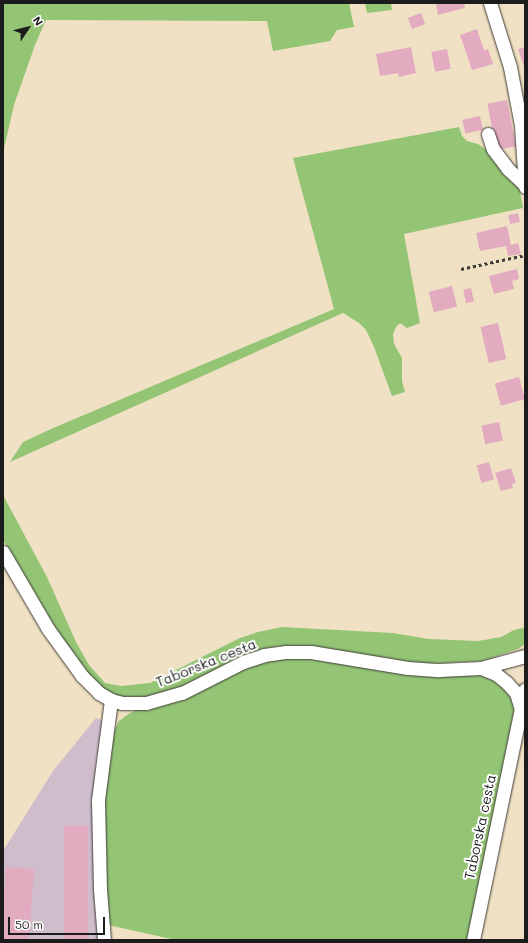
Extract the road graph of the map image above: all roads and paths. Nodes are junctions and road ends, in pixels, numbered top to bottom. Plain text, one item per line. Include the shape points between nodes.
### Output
1 (490, 3) edge
2 (488, 134) dead end
3 (525, 186) edge
4 (525, 255) edge
5 (461, 269) dead end
6 (3, 552) edge
7 (525, 656) edge
8 (481, 668) junction
9 (525, 689) edge
10 (111, 700) junction
11 (521, 709) junction
12 (104, 940) edge
13 (472, 940) edge

1 - 3 street via 510,67 521,125
2 - 3 street via 493,149
4 - 5 path
6 - 10 street via 28,598 56,641 82,676 99,693
7 - 8 street, Taborska cesta
8 - 10 street, Taborska cesta via 408,668 311,652 285,652 243,662 182,693 162,700 135,704
8 - 11 street, Taborska cesta via 496,674 507,683 516,694
9 - 11 street
10 - 12 street via 98,800 99,882
11 - 13 street, Taborska cesta

